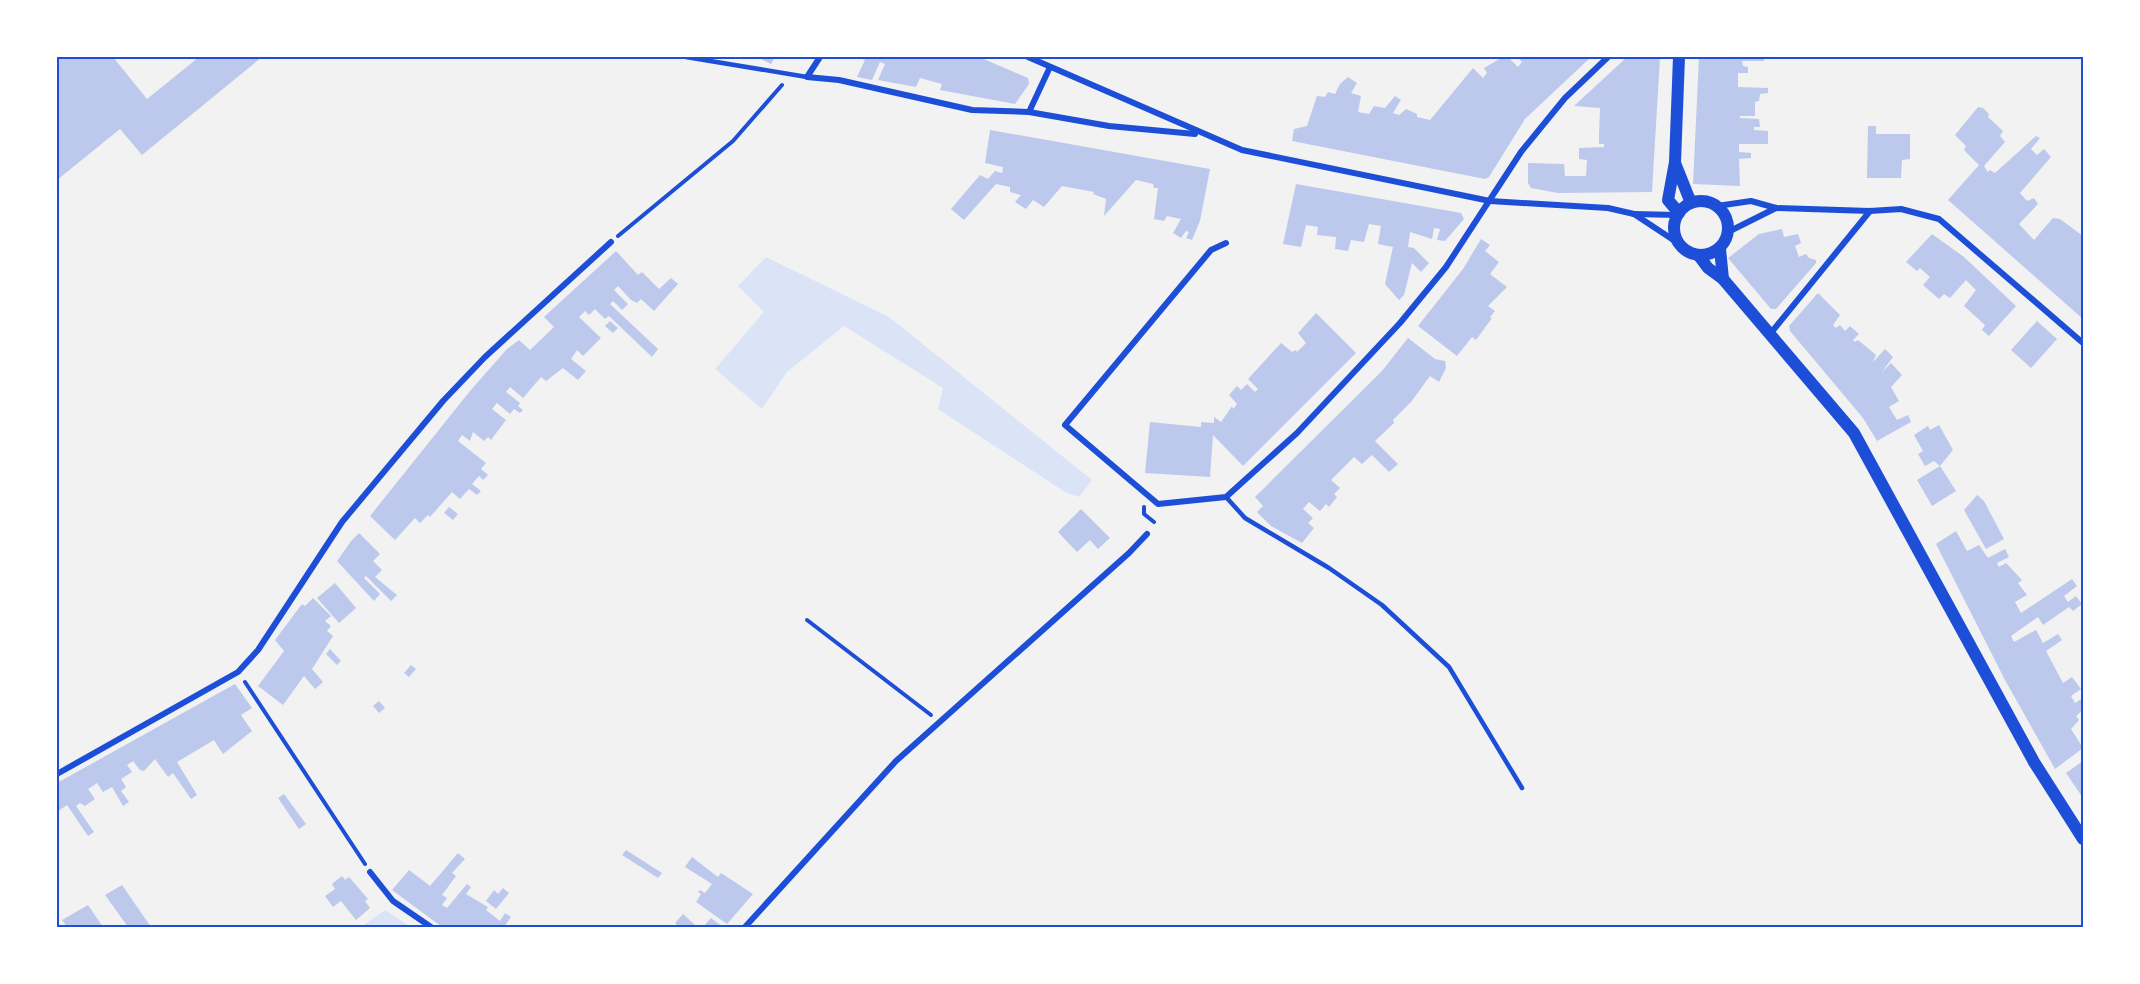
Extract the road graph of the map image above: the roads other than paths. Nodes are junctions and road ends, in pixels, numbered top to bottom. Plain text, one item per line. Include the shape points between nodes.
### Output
1 (686, 57) edge
2 (820, 57) edge
3 (1028, 57) edge
4 (1608, 57) edge
5 (1679, 57) edge
6 (1050, 67) junction
7 (807, 76) junction
8 (1029, 112) junction
9 (1202, 135) junction
10 (1675, 162) junction
11 (1490, 201) junction
12 (1691, 203) junction
13 (1717, 206) junction
14 (1776, 208) junction
15 (1870, 211) junction
16 (1634, 214) junction
17 (1678, 214) junction
18 (1728, 232) junction
19 (610, 242) road end
20 (1226, 243) dead end
21 (1678, 243) junction
22 (1720, 249) junction
23 (1699, 256) junction
24 (1723, 279) junction
25 (1770, 334) junction
26 (2083, 343) edge
27 (1226, 497) junction
28 (1147, 534) road end
29 (57, 774) edge
30 (1522, 788) dead end
31 (2083, 838) edge
32 (370, 872) road end
33 (431, 927) edge
34 (745, 927) edge

1 - 7 lane
2 - 7 street
3 - 6 street
4 - 11 street via 1558,107 1521,152
5 - 10 main road
6 - 8 street
6 - 9 street
7 - 8 street via 972,110
8 - 9 street via 1109,126
9 - 11 street via 1242,150
10 - 12 main road
10 - 17 main road via 1668,200
11 - 16 street via 1608,207
11 - 27 street via 1446,267 1400,322 1297,433
12 - 13 main road via 1705,201
12 - 17 main road
13 - 14 street via 1752,201
13 - 18 main road via 1727,218
14 - 15 street
14 - 18 street
15 - 25 street
15 - 26 street via 1901,209 1940,219
16 - 17 street
16 - 21 street
17 - 21 main road via 1674,229
18 - 22 main road
19 - 29 street via 443,401 342,522 258,650 238,672
20 - 27 street via 1211,250 1065,425 1158,504
21 - 23 main road
22 - 23 main road
22 - 24 main road
23 - 24 main road
24 - 25 main road
25 - 31 main road via 1854,433 2034,762
27 - 30 lane via 1245,518 1382,604 1449,667
28 - 34 street via 896,761
32 - 33 street via 393,901

